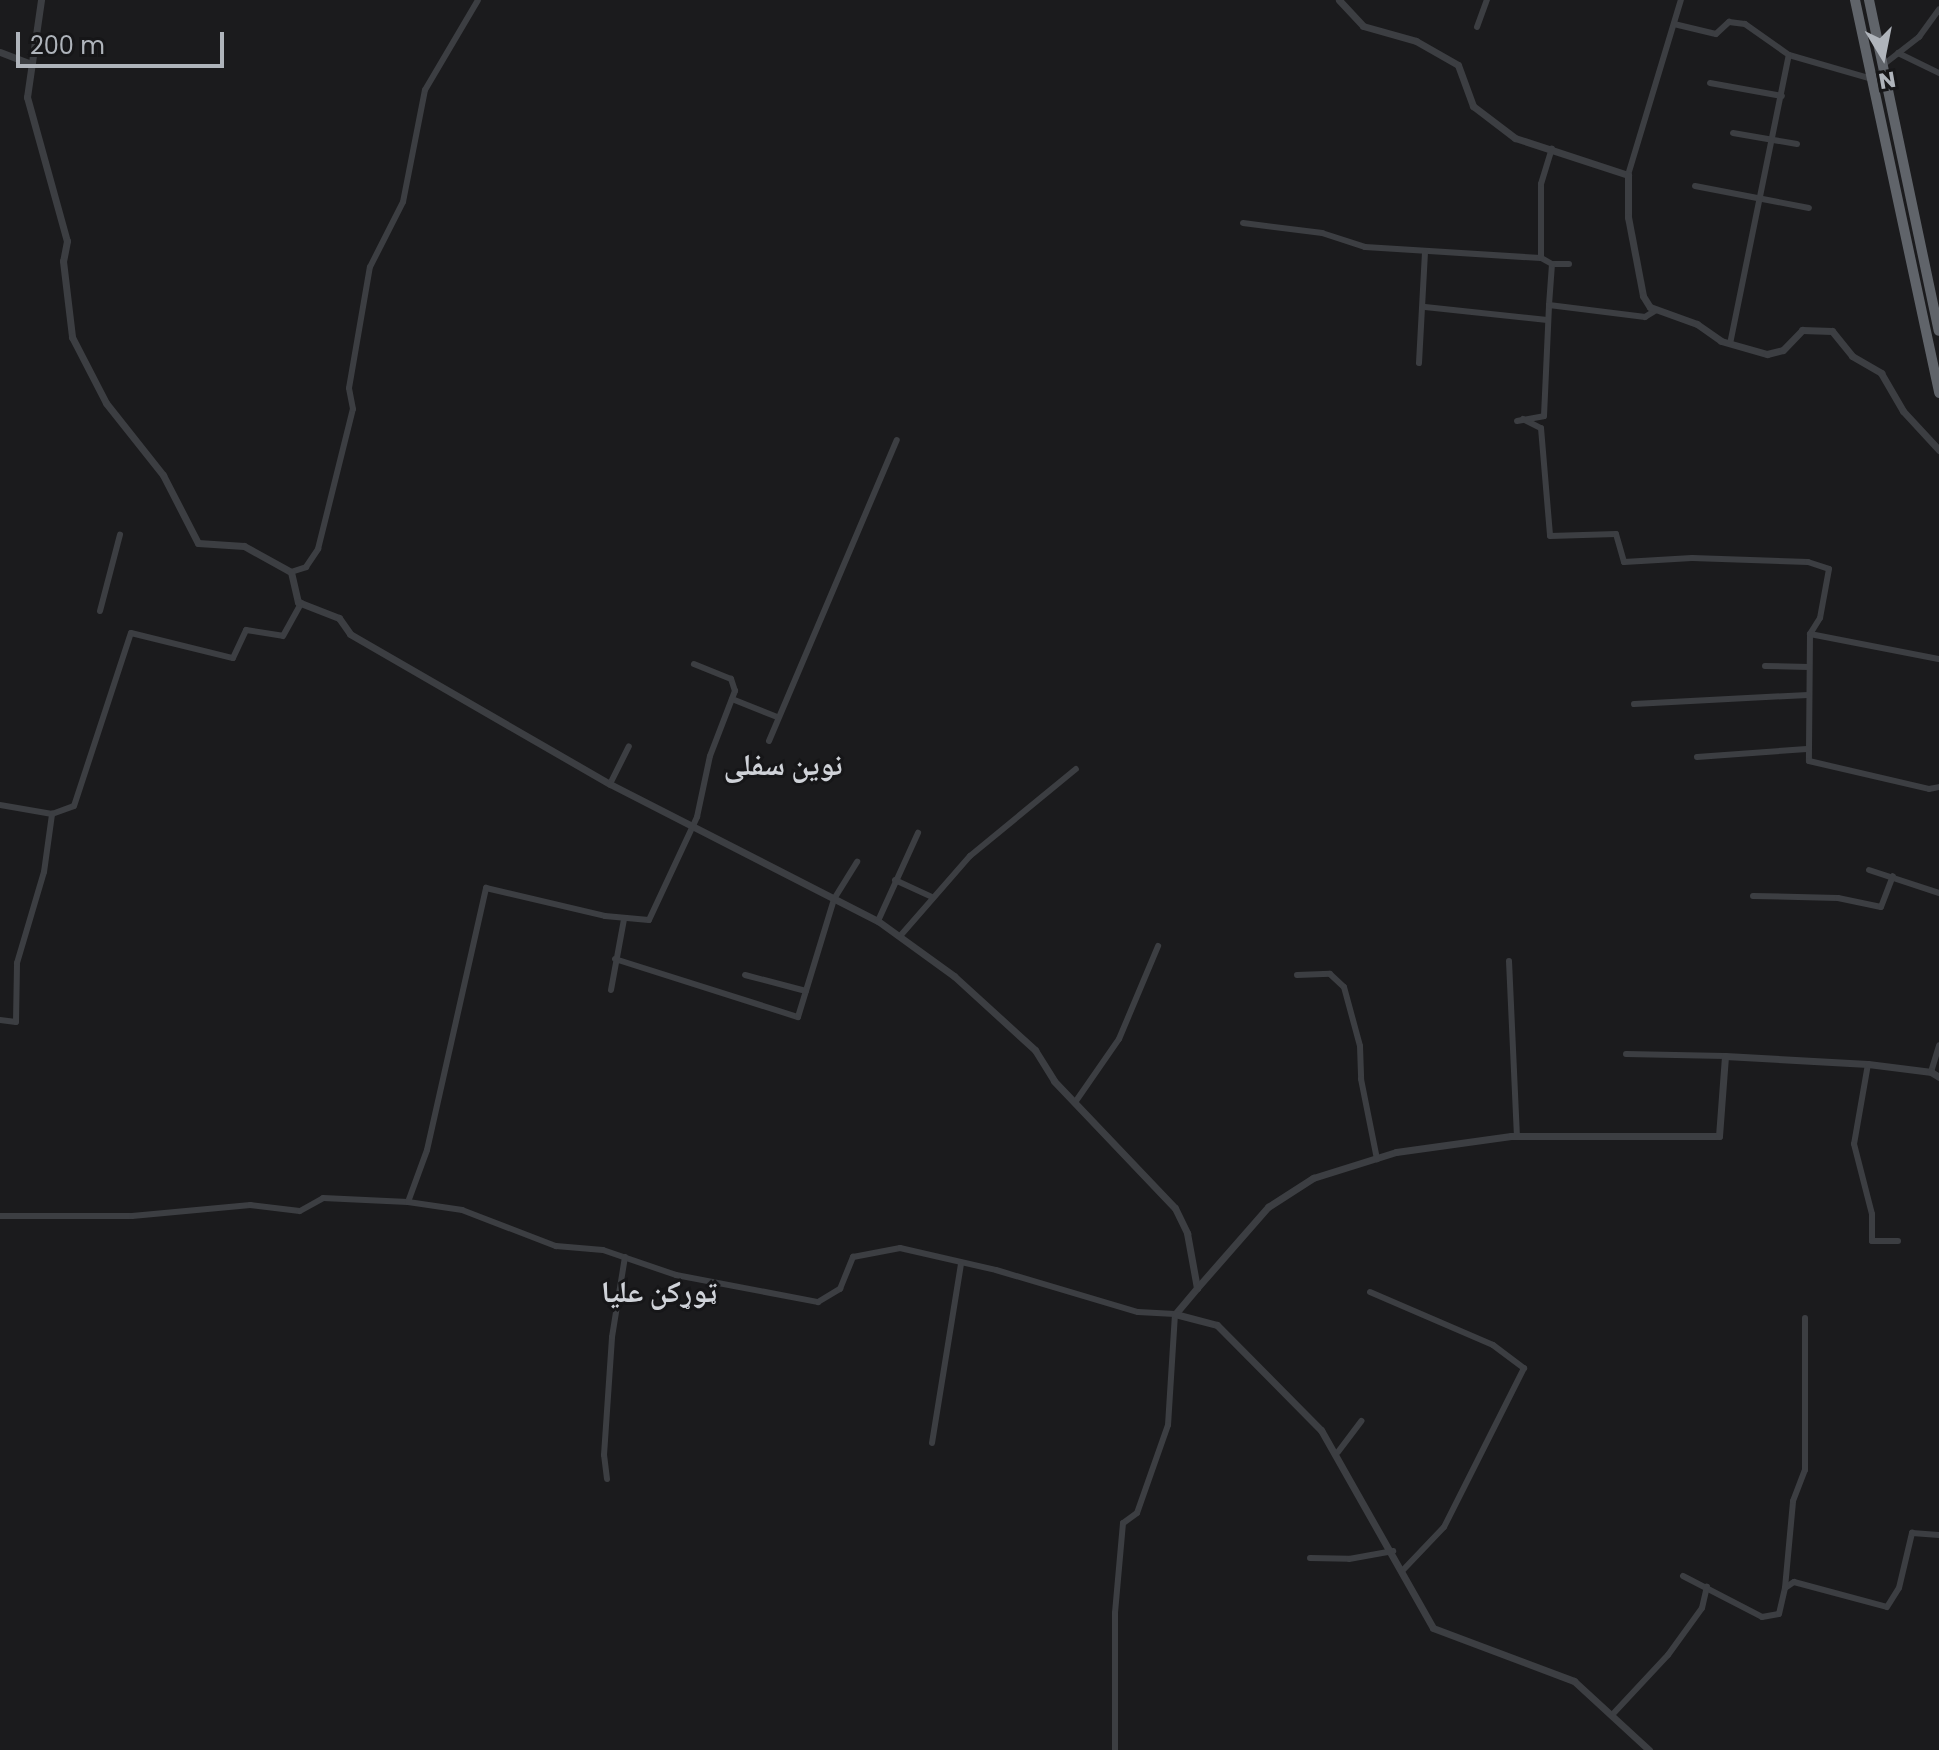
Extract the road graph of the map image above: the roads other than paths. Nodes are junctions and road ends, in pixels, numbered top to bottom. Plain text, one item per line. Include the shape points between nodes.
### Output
1 (41, 0) edge
2 (478, 0) edge
3 (1339, 0) edge
4 (1681, 0) edge
5 (1855, 0) edge
6 (1869, 0) edge
7 (1484, 1) edge
8 (1348, 3) edge
9 (1939, 9) edge
10 (1674, 24) junction
11 (1477, 27) dead end
12 (0, 52) edge
13 (1898, 53) junction
14 (1789, 55) junction
15 (28, 63) junction
16 (1883, 65) junction
17 (1939, 73) edge
18 (1872, 79) junction
19 (1710, 83) dead end
20 (1782, 96) junction
21 (1733, 133) dead end
22 (1774, 140) junction
23 (1797, 144) dead end
24 (1552, 149) junction
25 (1628, 175) junction
26 (1695, 186) dead end
27 (1759, 200) junction
28 (1809, 208) dead end
29 (1243, 223) dead end
30 (1425, 252) junction
31 (1541, 258) junction
32 (1552, 264) junction
33 (1569, 264) dead end
34 (1549, 305) junction
35 (1425, 307) junction
36 (1656, 310) junction
37 (1547, 320) junction
38 (1939, 331) edge
39 (1730, 344) junction
40 (1419, 363) dead end
41 (1939, 393) edge
42 (897, 440) dead end
43 (1939, 450) edge
44 (120, 535) dead end
45 (291, 572) junction
46 (301, 603) junction
47 (100, 611) dead end
48 (1810, 634) junction
49 (1939, 659) edge
50 (694, 664) dead end
51 (1765, 666) dead end
52 (1809, 667) junction
53 (736, 671) dead end
54 (731, 679) junction
55 (1808, 695) junction
56 (732, 699) junction
57 (1634, 704) dead end
58 (777, 717) junction
59 (769, 741) dead end
60 (629, 746) dead end
61 (1807, 749) junction
62 (1697, 757) dead end
63 (1076, 769) dead end
64 (610, 784) junction
65 (1939, 787) edge
66 (0, 805) edge
67 (52, 814) junction
68 (691, 823) junction
69 (918, 833) dead end
70 (857, 862) dead end
71 (1869, 870) dead end
72 (1893, 876) junction
73 (895, 880) junction
74 (1939, 893) edge
75 (1753, 896) dead end
76 (932, 897) junction
77 (834, 899) junction
78 (624, 919) junction
79 (878, 921) junction
80 (901, 935) junction
81 (1158, 946) dead end
82 (615, 959) junction
83 (1509, 961) dead end
84 (745, 975) dead end
85 (1297, 975) dead end
86 (611, 990) dead end
87 (806, 991) junction
88 (0, 1020) edge
89 (1939, 1045) edge
90 (1626, 1054) dead end
91 (1725, 1056) junction
92 (1868, 1064) junction
93 (1931, 1072) junction
94 (1939, 1077) edge
95 (1076, 1101) junction
96 (1517, 1136) junction
97 (1377, 1159) junction
98 (408, 1202) junction
99 (0, 1216) edge
100 (1898, 1241) dead end
101 (625, 1257) junction
102 (961, 1263) junction
103 (1197, 1288) junction
104 (1370, 1292) dead end
105 (1175, 1314) junction
106 (1805, 1318) dead end
107 (1361, 1421) dead end
108 (932, 1443) dead end
109 (1338, 1452) junction
110 (607, 1479) dead end
111 (1939, 1535) edge
112 (1393, 1551) junction
113 (1310, 1558) dead end
114 (1403, 1570) junction
115 (1683, 1576) dead end
116 (1707, 1587) junction
117 (1785, 1588) junction
118 (1612, 1715) junction
119 (1115, 1750) edge
120 (1649, 1750) edge

1 - 15 street
2 - 45 street via 425,90 403,202 370,267 349,388 353,409 318,549 306,567
3 - 8 street
4 - 10 street
5 - 18 highway
6 - 16 highway
7 - 11 street
8 - 24 street via 1363,26 1416,41 1458,65 1473,106 1515,138
9 - 13 street via 1919,37
10 - 14 street via 1716,34 1729,22 1745,24
10 - 25 street
12 - 15 street
13 - 16 street
13 - 17 street
14 - 18 street
14 - 20 street
15 - 45 street via 27,97 67,241 63,261 72,337 106,403 163,475 198,543 244,546
16 - 38 highway
18 - 41 highway
19 - 20 street
20 - 22 street
21 - 22 street
22 - 23 street
22 - 27 street
24 - 25 street
24 - 31 street via 1541,184
25 - 36 street via 1628,217 1643,296
26 - 27 street
27 - 28 street
27 - 39 street
29 - 30 street via 1336,236 1365,247
30 - 31 street
30 - 35 street
31 - 32 street
32 - 33 street
32 - 34 street
34 - 36 street via 1645,317
34 - 37 street
35 - 37 street
35 - 40 street
36 - 39 street via 1697,324
37 - 48 street via 1544,416 1520,420 1541,428 1550,536 1616,534 1624,562 1692,558 1808,562 1829,569 1820,618
39 - 43 street via 1776,355 1802,330 1832,331 1852,356 1881,373 1903,411
42 - 58 street
44 - 47 street
45 - 46 street
46 - 64 street via 339,618 350,634
46 - 67 street via 283,636 246,630 233,658 131,633 74,806
48 - 49 street
48 - 52 street
50 - 54 street
51 - 52 street
52 - 55 street
53 - 54 street
54 - 56 street
55 - 57 street
55 - 61 street
56 - 58 street
56 - 68 street
58 - 59 street
60 - 64 street
61 - 62 street
61 - 65 street via 1809,761
63 - 76 street via 970,856
64 - 68 street
66 - 67 street
67 - 88 street via 44,872 17,963 16,1022
68 - 77 street
68 - 78 street via 649,920 627,915
69 - 73 street
70 - 77 street
71 - 72 street
72 - 74 street
72 - 75 street via 1881,907 1838,898
73 - 76 street
73 - 79 street
76 - 80 street
77 - 79 street
77 - 87 street
78 - 82 street
78 - 98 street via 486,888 427,1150
79 - 80 street
80 - 95 street via 1011,1026
81 - 95 street via 1119,1039
82 - 86 street
82 - 87 street via 798,1017
83 - 96 street
84 - 87 street
85 - 97 street via 1330,974 1344,987 1360,1046
89 - 93 street
90 - 91 street
91 - 92 street
91 - 96 street via 1719,1136
92 - 93 street
92 - 100 street via 1854,1144 1872,1214 1872,1241
93 - 94 street
95 - 103 street via 1175,1208 1187,1233
96 - 97 street via 1467,1139
97 - 103 street via 1313,1178 1268,1207
98 - 99 street via 323,1198 300,1211 250,1205 132,1216
98 - 101 street via 462,1210 556,1246 579,1245
101 - 102 street via 676,1275 818,1302 840,1289 853,1257 870,1252 925,1251
101 - 110 street via 612,1337
102 - 105 street via 1138,1312
102 - 108 street
103 - 105 street
104 - 114 street via 1493,1345 1524,1368 1444,1527
105 - 109 street via 1217,1325 1298,1402
105 - 119 street via 1168,1425 1137,1513 1123,1523 1115,1613
106 - 117 street via 1805,1470 1793,1501
107 - 109 street
109 - 112 street
111 - 117 street via 1912,1533 1899,1588 1887,1607 1794,1582
112 - 113 street via 1349,1559
112 - 114 street
114 - 118 street via 1419,1611 1433,1628 1574,1681
115 - 116 street
116 - 117 street via 1762,1617 1774,1618
116 - 118 street via 1702,1608 1668,1655
118 - 120 street

